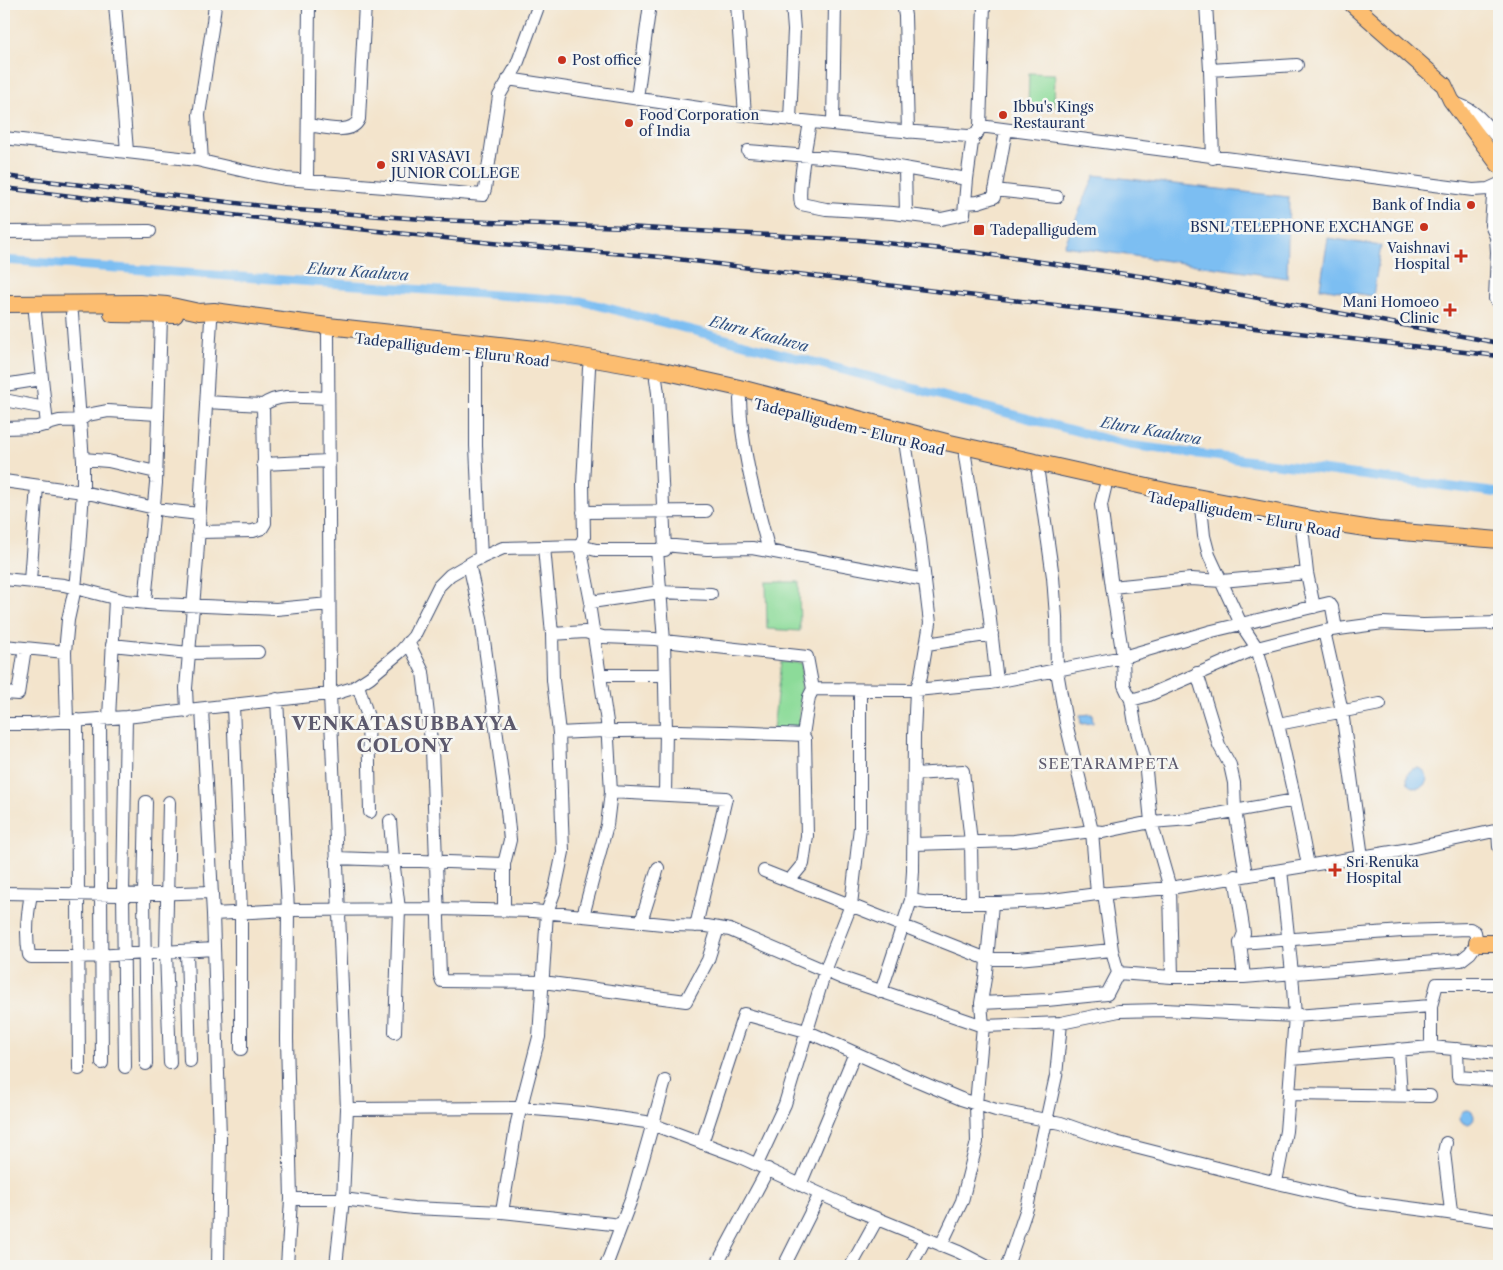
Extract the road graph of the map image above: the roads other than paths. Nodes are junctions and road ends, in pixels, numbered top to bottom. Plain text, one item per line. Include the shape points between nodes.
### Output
1 (114, 4) edge
2 (215, 4) edge
3 (310, 4) edge
4 (365, 4) edge
5 (539, 4) edge
6 (650, 4) edge
7 (737, 4) edge
8 (792, 4) edge
9 (835, 4) edge
10 (904, 4) edge
11 (984, 4) edge
12 (1206, 4) edge
13 (1339, 4) edge
14 (1359, 10) edge
15 (1297, 66) dead end
16 (1210, 70) junction
17 (508, 79) junction
18 (637, 98) junction
19 (1456, 106) junction
20 (745, 115) junction
21 (790, 120) junction
22 (810, 122) junction
23 (833, 124) junction
24 (308, 126) junction
25 (1006, 130) junction
26 (977, 131) junction
27 (908, 132) junction
28 (4, 138) edge
29 (1499, 140) edge
30 (127, 151) junction
31 (748, 151) dead end
32 (806, 155) junction
33 (1213, 158) junction
34 (202, 161) junction
35 (1499, 165) edge
36 (906, 168) junction
37 (967, 179) junction
38 (306, 180) junction
39 (1499, 183) edge
40 (995, 190) junction
41 (1057, 197) dead end
42 (965, 203) junction
43 (906, 214) junction
44 (150, 231) dead end
45 (4, 232) edge
46 (4, 304) edge
47 (1499, 304) edge
48 (196, 312) junction
49 (4, 314) edge
50 (34, 314) junction
51 (72, 314) junction
52 (161, 316) junction
53 (328, 335) junction
54 (476, 352) junction
55 (589, 368) junction
56 (42, 379) junction
57 (656, 379) junction
58 (4, 385) edge
59 (327, 398) junction
60 (4, 400) edge
61 (740, 400) junction
62 (206, 402) junction
63 (263, 405) junction
64 (45, 408) junction
65 (157, 414) junction
66 (80, 420) junction
67 (47, 425) junction
68 (4, 428) edge
69 (905, 442) junction
70 (965, 456) junction
71 (83, 459) junction
72 (328, 461) junction
73 (263, 464) junction
74 (156, 472) junction
75 (1038, 473) junction
76 (4, 481) edge
77 (1106, 483) junction
78 (37, 486) junction
79 (83, 492) junction
80 (1201, 507) junction
81 (154, 508) junction
82 (706, 511) dead end
83 (583, 512) junction
84 (663, 512) junction
85 (199, 514) junction
86 (1321, 525) junction
87 (1302, 527) junction
88 (198, 532) junction
89 (1499, 540) edge
90 (580, 546) junction
91 (544, 547) junction
92 (661, 548) junction
93 (1499, 550) edge
94 (769, 551) junction
95 (481, 558) junction
96 (469, 564) junction
97 (1307, 573) junction
98 (4, 579) edge
99 (925, 580) junction
100 (1222, 581) junction
101 (30, 582) junction
102 (1112, 587) junction
103 (75, 588) junction
104 (660, 592) junction
105 (712, 594) dead end
106 (115, 599) junction
107 (591, 602) junction
108 (145, 603) junction
109 (328, 604) junction
110 (193, 606) junction
111 (1314, 607) junction
112 (1499, 623) edge
113 (1241, 624) junction
114 (1330, 630) junction
115 (552, 634) junction
116 (594, 634) junction
117 (992, 634) junction
118 (664, 641) junction
119 (408, 642) junction
120 (927, 644) junction
121 (112, 645) junction
122 (4, 646) edge
123 (25, 648) junction
124 (1257, 648) junction
125 (65, 652) junction
126 (258, 652) dead end
127 (189, 653) junction
128 (1123, 657) junction
129 (1057, 671) junction
130 (1197, 673) junction
131 (600, 675) junction
132 (664, 675) junction
133 (997, 682) junction
134 (358, 685) junction
135 (813, 689) junction
136 (860, 690) junction
137 (916, 690) junction
138 (4, 693) edge
139 (330, 694) junction
140 (278, 699) junction
141 (1131, 700) junction
142 (1380, 704) dead end
143 (233, 706) junction
144 (202, 709) junction
145 (188, 711) junction
146 (1342, 711) junction
147 (126, 717) junction
148 (104, 719) junction
149 (72, 721) junction
150 (4, 724) edge
151 (1278, 724) junction
152 (607, 730) junction
153 (666, 730) junction
154 (559, 733) junction
155 (803, 735) junction
156 (914, 774) junction
157 (611, 792) junction
158 (665, 795) junction
159 (1295, 800) junction
160 (146, 802) dead end
161 (169, 802) dead end
162 (1235, 811) junction
163 (370, 812) dead end
164 (390, 821) dead end
165 (1152, 822) junction
166 (1499, 830) edge
167 (1092, 831) junction
168 (971, 842) junction
169 (914, 844) junction
170 (1499, 847) edge
171 (1362, 856) junction
172 (336, 858) junction
173 (393, 859) junction
174 (436, 862) junction
175 (504, 864) junction
176 (1308, 865) junction
177 (658, 868) dead end
178 (1281, 870) junction
179 (764, 871) dead end
180 (1240, 875) junction
181 (789, 881) junction
182 (1170, 888) junction
183 (212, 892) junction
184 (4, 893) edge
185 (166, 893) junction
186 (1100, 893) junction
187 (31, 894) junction
188 (78, 894) junction
189 (100, 894) junction
190 (123, 894) junction
191 (144, 894) junction
192 (911, 900) junction
193 (972, 904) junction
194 (992, 904) junction
195 (852, 905) junction
196 (438, 908) junction
197 (338, 909) junction
198 (399, 909) junction
199 (288, 910) junction
200 (504, 910) junction
201 (547, 912) junction
202 (241, 913) junction
203 (213, 914) junction
204 (583, 916) junction
205 (641, 922) junction
206 (696, 926) junction
207 (904, 926) junction
208 (718, 928) junction
209 (1288, 938) junction
210 (1240, 943) junction
211 (1499, 943) edge
212 (1477, 944) junction
213 (214, 949) junction
214 (1112, 950) junction
215 (187, 951) junction
216 (166, 952) junction
217 (145, 953) junction
218 (124, 954) junction
219 (101, 956) junction
220 (79, 957) junction
221 (987, 959) junction
222 (825, 971) junction
223 (1292, 972) junction
224 (1118, 973) junction
225 (1172, 977) junction
226 (1244, 977) junction
227 (542, 982) junction
228 (1499, 984) edge
229 (881, 992) junction
230 (982, 1004) junction
231 (1431, 1006) junction
232 (1295, 1016) junction
233 (1061, 1023) junction
234 (982, 1026) junction
235 (806, 1031) junction
236 (395, 1032) dead end
237 (1431, 1047) junction
238 (241, 1049) dead end
239 (1457, 1049) junction
240 (1398, 1050) junction
241 (1499, 1052) edge
242 (855, 1053) junction
243 (1292, 1059) junction
244 (190, 1062) dead end
245 (102, 1063) dead end
246 (170, 1063) dead end
247 (146, 1064) dead end
248 (125, 1067) dead end
249 (79, 1069) dead end
250 (1499, 1080) edge
251 (665, 1081) dead end
252 (1289, 1094) junction
253 (1401, 1096) junction
254 (1430, 1096) dead end
255 (976, 1104) junction
256 (520, 1108) junction
257 (347, 1109) junction
258 (1046, 1120) junction
259 (653, 1125) junction
260 (702, 1143) junction
261 (1446, 1143) dead end
262 (762, 1167) junction
263 (1276, 1182) junction
264 (800, 1184) junction
265 (820, 1194) junction
266 (291, 1199) junction
267 (343, 1199) junction
268 (502, 1212) junction
269 (1448, 1213) junction
270 (877, 1218) junction
271 (1499, 1221) edge
272 (621, 1225) junction
273 (926, 1238) junction
274 (941, 1245) junction
275 (218, 1266) edge
276 (287, 1266) edge
277 (336, 1266) edge
278 (606, 1266) edge
279 (716, 1266) edge
280 (784, 1266) edge
281 (851, 1266) edge
282 (911, 1266) edge
283 (986, 1266) edge
284 (1008, 1266) edge

1 - 30 street
2 - 34 street via 199,114
3 - 24 street
4 - 24 street via 360,120 351,128
5 - 17 street via 516,67
6 - 18 street
7 - 20 street
8 - 21 street
9 - 23 street
10 - 27 street
11 - 26 street
12 - 16 street
13 - 14 main road
14 - 19 main road
15 - 16 street
16 - 33 street
17 - 18 street
17 - 38 street via 499,96 483,195
18 - 20 street
19 - 29 street via 1466,106 1474,111
19 - 35 main road
19 - 39 street via 1460,120
20 - 21 street
21 - 22 street
22 - 23 street
22 - 32 street
23 - 27 street
24 - 38 street
25 - 26 street
25 - 33 street
25 - 40 street
26 - 27 street via 968,136
26 - 37 street
28 - 30 street
30 - 34 street
31 - 32 street
32 - 36 street
32 - 43 street via 799,196 801,204 826,209
33 - 39 street via 1473,190 1488,189
34 - 38 street via 253,174
36 - 37 street
36 - 43 street
37 - 42 street
39 - 47 street via 1493,197 1491,224 1498,252 1495,299
40 - 41 street
40 - 42 street via 994,197
42 - 43 street via 964,214 944,219
44 - 45 street
46 - 48 main road, Tadepalligudem - Eluru Road via 167,305
48 - 52 main road, Tadepalligudem - Eluru Road
48 - 53 main road, Tadepalligudem - Eluru Road
48 - 62 street
48 - 77 main road, Tadepalligudem - Eluru Road via 214,311 536,349 648,368 744,389
49 - 50 main road, Tadepalligudem - Eluru Road
50 - 51 main road, Tadepalligudem - Eluru Road
50 - 56 street
51 - 52 main road, Tadepalligudem - Eluru Road
51 - 66 street
52 - 65 street
53 - 54 main road, Tadepalligudem - Eluru Road
53 - 59 street
54 - 55 main road, Tadepalligudem - Eluru Road
54 - 95 street
55 - 57 main road, Tadepalligudem - Eluru Road
55 - 83 street
56 - 58 street
56 - 64 street
57 - 61 main road, Tadepalligudem - Eluru Road
57 - 84 street
59 - 63 street via 282,398 269,400
59 - 72 street
60 - 64 street
61 - 69 main road, Tadepalligudem - Eluru Road
61 - 94 street via 748,464
62 - 63 street
62 - 85 street
63 - 73 street
64 - 67 street
65 - 66 street via 108,411 87,415
65 - 74 street
66 - 67 street
66 - 71 street
67 - 68 street
69 - 70 main road, Tadepalligudem - Eluru Road
69 - 99 street
70 - 75 main road, Tadepalligudem - Eluru Road
70 - 117 street
71 - 74 street
71 - 79 street
72 - 73 street
72 - 109 street
73 - 88 street via 262,528
74 - 81 street
75 - 77 main road, Tadepalligudem - Eluru Road
75 - 129 street via 1056,617
76 - 78 street
77 - 80 main road, Tadepalligudem - Eluru Road
77 - 86 main road, Tadepalligudem - Eluru Road
77 - 102 street via 1101,505
78 - 79 street
78 - 101 street
79 - 81 street
79 - 103 street
80 - 87 main road, Tadepalligudem - Eluru Road
80 - 100 street via 1209,555
81 - 85 street
81 - 108 street
82 - 84 street
83 - 84 street
83 - 90 street via 584,537
84 - 92 street
85 - 88 street
86 - 87 main road, Tadepalligudem - Eluru Road
86 - 89 main road, Tadepalligudem - Eluru Road
86 - 93 main road, Tadepalligudem - Eluru Road via 1377,539
87 - 97 street
88 - 110 street
90 - 91 street
90 - 92 street via 596,550
90 - 107 street
91 - 95 street via 503,548
91 - 115 street
92 - 94 street via 752,548
92 - 104 street
94 - 99 street
95 - 96 street
96 - 119 street via 439,586
96 - 175 street via 481,618 507,810 510,840
97 - 100 street
97 - 111 street
98 - 101 street
99 - 120 street via 930,623
100 - 102 street via 1191,579
100 - 113 street
101 - 103 street
102 - 128 street
103 - 106 street
103 - 125 street
104 - 105 street
104 - 107 street
104 - 118 street
106 - 108 street
106 - 121 street
107 - 116 street
108 - 110 street
109 - 110 street via 276,609
109 - 139 street
110 - 127 street
111 - 113 street
111 - 114 street via 1330,603
112 - 114 street via 1383,623
113 - 124 street
113 - 128 street
114 - 124 street
114 - 146 street
115 - 116 street
115 - 154 street via 552,680
116 - 118 street via 603,638
116 - 131 street
117 - 120 street
117 - 133 street
118 - 132 street
118 - 135 street via 807,657
119 - 134 street via 381,669
119 - 174 street via 423,672 432,749
120 - 137 street
121 - 127 street
121 - 148 street
122 - 123 street
123 - 125 street
123 - 138 street via 18,694
124 - 130 street
124 - 151 street
125 - 149 street
126 - 127 street
127 - 145 street
128 - 129 street
128 - 141 street via 1124,685
129 - 133 street
129 - 167 street
130 - 141 street
130 - 162 street via 1219,745 1230,765
131 - 132 street
131 - 152 street
132 - 153 street
133 - 137 street
134 - 139 street
134 - 163 street via 368,717
135 - 136 street
135 - 155 street
136 - 137 street
136 - 195 street via 860,827
137 - 156 street
139 - 140 street
139 - 172 street
140 - 143 street
140 - 199 street
141 - 165 street via 1145,761
142 - 146 street
143 - 144 street
143 - 202 street
144 - 145 street
144 - 183 street
145 - 147 street
146 - 151 street
146 - 171 street
147 - 148 street
147 - 190 street
148 - 149 street
148 - 189 street
149 - 150 street
149 - 188 street
151 - 159 street
152 - 153 street
152 - 154 street
152 - 157 street
153 - 155 street
153 - 158 street
154 - 201 street via 563,852
155 - 181 street via 807,836 803,864
156 - 168 street via 963,772
156 - 169 street
157 - 158 street
157 - 204 street via 607,825
158 - 206 street via 726,798
159 - 162 street
159 - 176 street
160 - 191 street
161 - 185 street
162 - 165 street
162 - 180 street
164 - 173 street
165 - 167 street via 1103,832
165 - 182 street
166 - 170 street
166 - 171 street
167 - 168 street via 1014,841
167 - 186 street
168 - 169 street
168 - 193 street
169 - 192 street
171 - 176 street
172 - 173 street
172 - 197 street
173 - 174 street
173 - 198 street
174 - 175 street
174 - 196 street
175 - 200 street
176 - 178 street
177 - 205 street
178 - 180 street
178 - 209 street
179 - 181 street
180 - 182 street
180 - 210 street via 1244,934
181 - 195 street
182 - 186 street
182 - 225 street
183 - 185 street
183 - 203 street
184 - 187 street
185 - 191 street
185 - 216 street
186 - 194 street
186 - 214 street
187 - 188 street
187 - 220 street via 26,919 29,955 38,958
188 - 189 street
188 - 220 street
189 - 190 street
189 - 219 street
190 - 191 street
190 - 218 street
191 - 217 street
192 - 193 street
192 - 207 street
193 - 194 street
194 - 221 street
195 - 207 street
195 - 222 street
196 - 198 street
196 - 200 street
196 - 227 street via 442,981
197 - 198 street
197 - 199 street
197 - 257 street
198 - 236 street
199 - 202 street
199 - 266 street
200 - 201 street
201 - 204 street
201 - 227 street
202 - 203 street
202 - 238 street
203 - 213 street
204 - 205 street
205 - 206 street
206 - 208 street
207 - 221 street
207 - 229 street
208 - 222 street via 730,930
208 - 227 street via 708,960 686,1001
209 - 210 street
209 - 212 street via 1470,929 1475,932
209 - 223 street
210 - 226 street
211 - 212 main road
212 - 223 street via 1461,960
213 - 215 street
213 - 275 street via 220,1137
214 - 221 street
214 - 224 street
215 - 216 street
215 - 244 street
216 - 217 street
216 - 246 street
217 - 218 street
217 - 247 street
218 - 219 street
218 - 248 street
219 - 220 street
219 - 245 street
220 - 249 street
221 - 230 street
222 - 229 street
222 - 235 street
223 - 226 street
223 - 232 street
224 - 225 street
224 - 230 street via 1106,994
225 - 226 street
227 - 256 street via 539,1037
228 - 231 street via 1437,984
229 - 234 street
230 - 234 street
231 - 232 street
231 - 237 street
232 - 233 street via 1119,1011
232 - 243 street
233 - 234 street
233 - 258 street via 1056,1076
234 - 255 street
235 - 242 street
235 - 260 street via 744,1014
235 - 262 street
237 - 239 street
237 - 240 street
239 - 241 street
239 - 250 street via 1458,1077
240 - 243 street
240 - 253 street
242 - 255 street
242 - 264 street
243 - 252 street
251 - 259 street
252 - 253 street
252 - 263 street
253 - 254 street
255 - 258 street
255 - 274 street via 977,1142 962,1201
256 - 257 street
256 - 259 street via 583,1113
256 - 268 street
257 - 267 street
258 - 263 street via 1115,1142
258 - 284 street via 1027,1208
259 - 260 street
259 - 272 street
260 - 262 street
261 - 269 street via 1444,1152 1451,1211
262 - 264 street
262 - 279 street
263 - 269 street via 1355,1201
264 - 265 street
265 - 270 street
265 - 280 street
266 - 267 street
266 - 276 street
267 - 268 street via 412,1208
267 - 277 street
268 - 272 street
269 - 271 street
270 - 273 street
270 - 281 street
272 - 278 street
273 - 274 street
273 - 282 street
274 - 283 street

